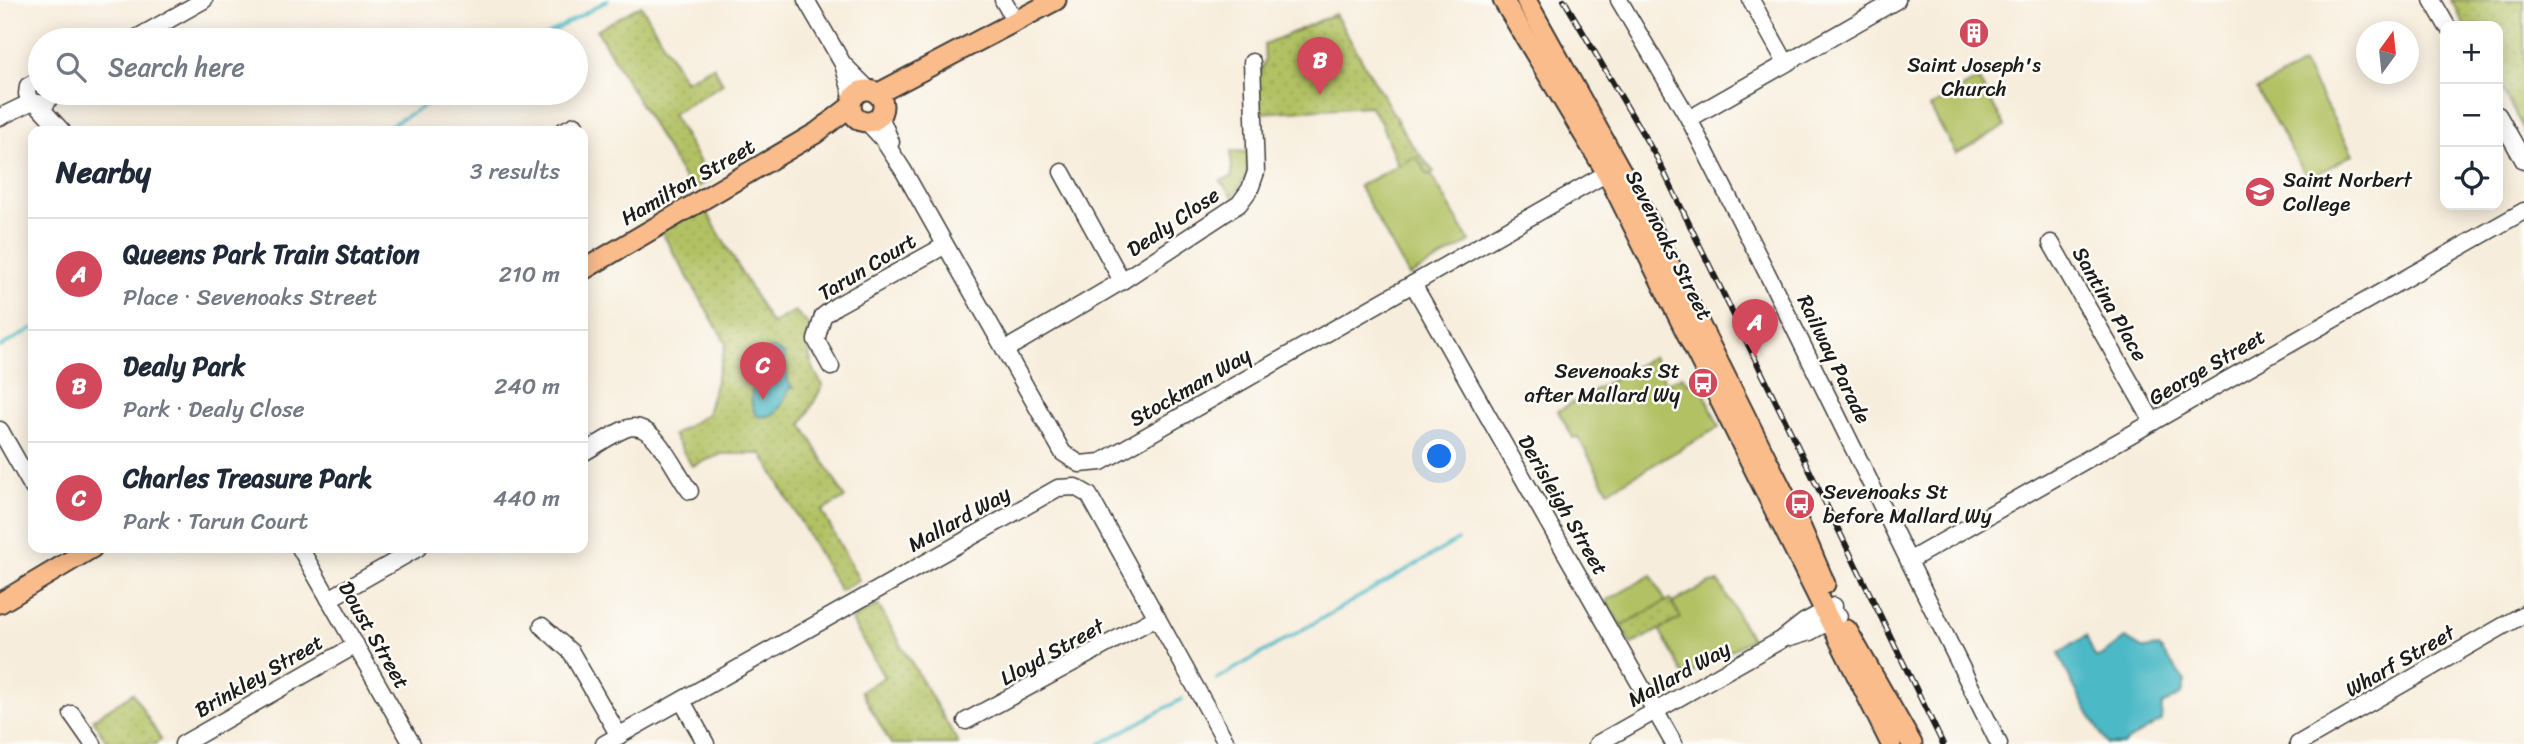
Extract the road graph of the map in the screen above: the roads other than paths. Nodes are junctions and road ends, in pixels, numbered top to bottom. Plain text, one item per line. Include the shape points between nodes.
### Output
1 (188, 0) edge
2 (204, 0) edge
3 (806, 0) edge
4 (1003, 0) edge
5 (1056, 0) edge
6 (1503, 0) edge
7 (1526, 0) edge
8 (1619, 0) edge
9 (1751, 0) edge
10 (2432, 0) edge
11 (1887, 2) edge
12 (2444, 21) edge
13 (1016, 23) junction
14 (139, 28) edge
15 (154, 28) edge
16 (1252, 62) dead end
17 (1786, 63) junction
18 (28, 100) edge
19 (28, 104) edge
20 (0, 105) edge
21 (45, 105) edge
22 (867, 107) junction
23 (0, 117) edge
24 (1689, 119) junction
25 (2503, 124) edge
26 (60, 126) edge
27 (2524, 161) edge
28 (1613, 169) junction
29 (1062, 172) dead end
30 (2524, 211) edge
31 (2051, 243) dead end
32 (944, 246) junction
33 (588, 267) edge
34 (1122, 281) junction
35 (1413, 284) junction
36 (1005, 350) junction
37 (831, 367) dead end
38 (2153, 422) junction
39 (0, 430) edge
40 (588, 450) edge
41 (28, 479) edge
42 (690, 491) dead end
43 (71, 553) edge
44 (303, 553) edge
45 (409, 553) edge
46 (1910, 560) junction
47 (329, 599) junction
48 (0, 603) edge
49 (1831, 613) junction
50 (2524, 614) edge
51 (1157, 617) junction
52 (542, 626) dead end
53 (356, 645) junction
54 (682, 701) junction
55 (1656, 711) junction
56 (72, 714) dead end
57 (967, 722) dead end
58 (620, 736) junction
59 (93, 744) edge
60 (183, 744) edge
61 (412, 744) edge
62 (604, 744) edge
63 (706, 744) edge
64 (1227, 744) edge
65 (1597, 744) edge
66 (1674, 744) edge
67 (1891, 744) edge
68 (1912, 744) edge
69 (1999, 744) edge
70 (2298, 744) edge

1 - 14 street
2 - 15 street
3 - 22 street, Stockman Way
4 - 13 street
5 - 13 main road, Hamilton Street
6 - 28 main road, Sevenoaks Street
7 - 28 main road, Sevenoaks Street
8 - 24 street, Railway Parade
9 - 17 street
10 - 12 street
11 - 17 street
13 - 22 main road, Hamilton Street via 918,74
16 - 34 street, Dealy Close via 1256,172 1250,189 1239,204
17 - 24 street
18 - 20 street
19 - 23 street
21 - 26 street
22 - 32 street, Stockman Way
22 - 33 main road, Hamilton Street
24 - 46 street, Railway Parade
25 - 27 street
28 - 35 street, Stockman Way
28 - 49 main road, Sevenoaks Street via 1640,205 1802,532
29 - 34 street
30 - 38 street, George Street
31 - 38 street, Santina Place
32 - 36 street, Stockman Way
32 - 37 street, Tarun Court via 824,316 816,340
34 - 36 street, Dealy Close
35 - 36 street, Stockman Way via 1101,463 1080,464 1063,453
35 - 55 street, Derisleigh Street
38 - 46 street, George Street
39 - 41 street
40 - 42 street via 628,427 641,426 652,432
43 - 48 main road
44 - 47 street, Doust Street
45 - 47 street
46 - 69 street, Railway Parade
47 - 53 street, Doust Street
49 - 55 street, Mallard Way via 1810,632 1781,640
49 - 67 main road, Sevenoaks Street
49 - 68 main road, Sevenoaks Street
50 - 70 street, Wharf Street
51 - 54 street, Mallard Way via 1089,495 1075,487 1058,488
51 - 57 street, Lloyd Street
51 - 64 street, Mallard Way
52 - 58 street via 571,652
53 - 60 street, Brinkley Street
53 - 61 street, Doust Street
54 - 58 street, Mallard Way
54 - 63 street
55 - 65 street, Mallard Way
55 - 66 street, Derisleigh Street
56 - 59 street
58 - 62 street, Mallard Way

